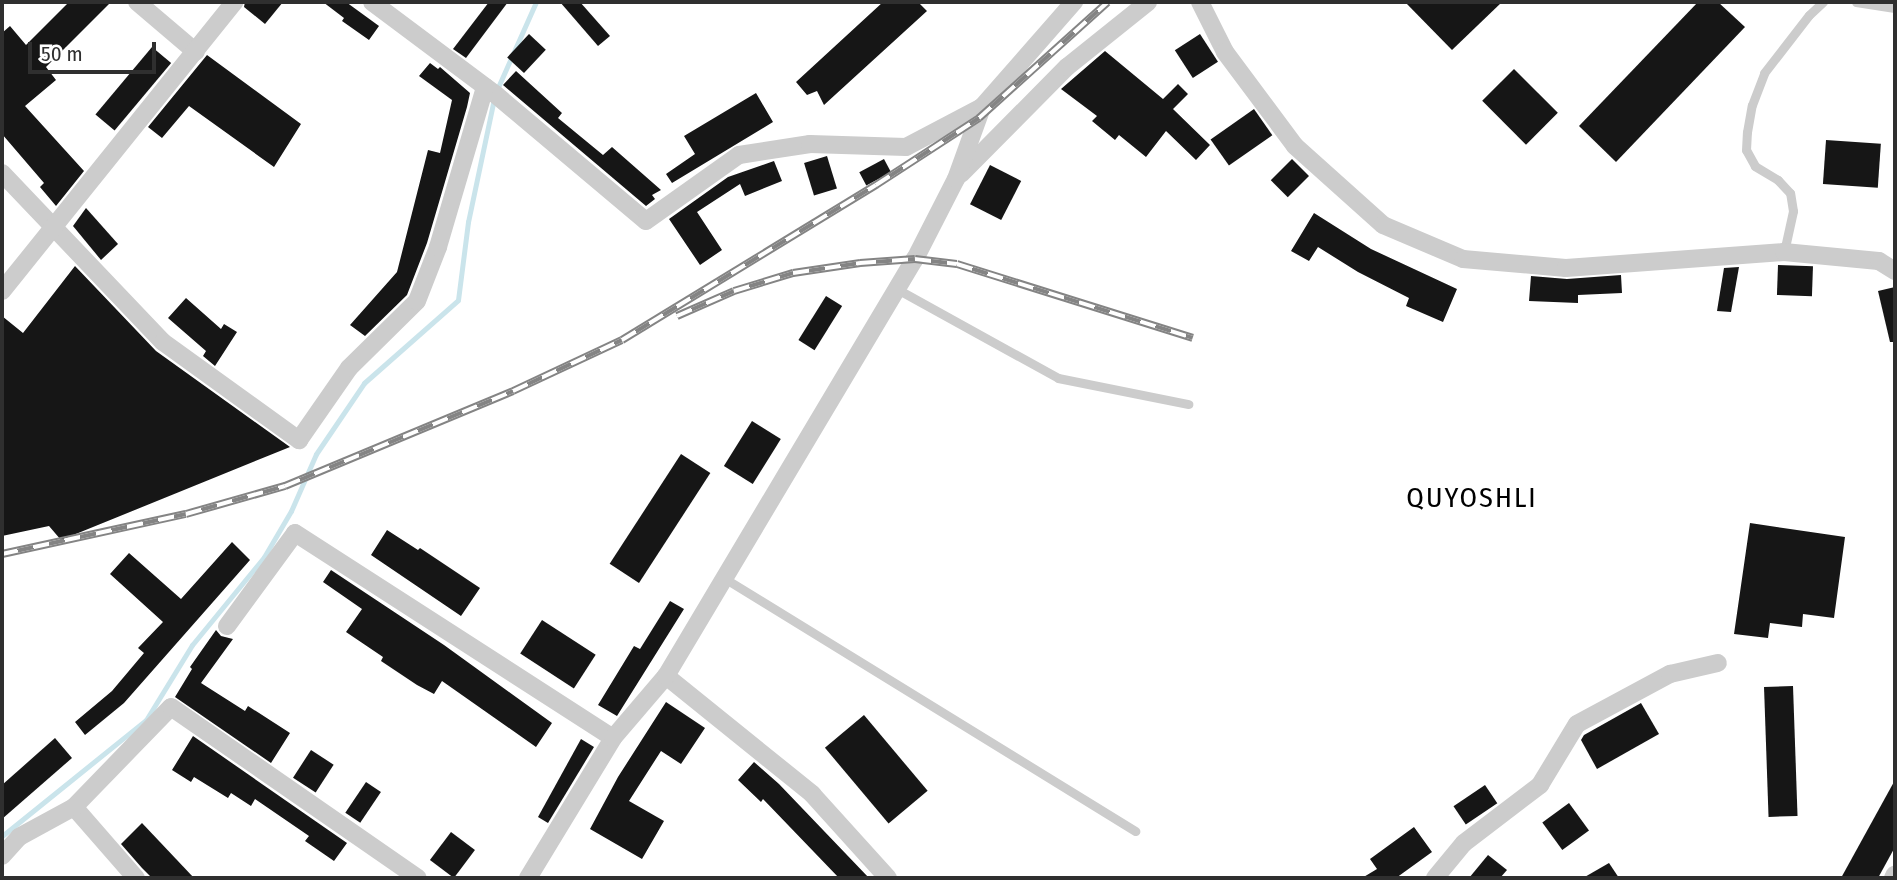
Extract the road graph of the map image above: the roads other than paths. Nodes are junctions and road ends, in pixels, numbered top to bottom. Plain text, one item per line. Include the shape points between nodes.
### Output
1 (137, 2) edge
2 (234, 2) edge
3 (372, 2) edge
4 (1074, 2) edge
5 (1148, 2) edge
6 (1200, 2) edge
7 (1824, 2) edge
8 (1856, 2) edge
9 (1895, 8) edge
10 (196, 52) junction
11 (485, 87) junction
12 (982, 107) junction
13 (2, 173) edge
14 (956, 179) junction
15 (53, 228) junction
16 (1784, 252) junction
17 (1895, 271) edge
18 (897, 289) junction
19 (2, 291) edge
20 (1188, 404) dead end
21 (724, 578) junction
22 (227, 626) dead end
23 (1718, 663) dead end
24 (666, 676) junction
25 (613, 738) junction
26 (74, 807) junction
27 (1135, 831) dead end
28 (2, 856) edge
29 (136, 878) edge
30 (418, 878) edge
31 (528, 878) edge
32 (888, 878) edge
33 (1435, 878) edge

1 - 10 street
2 - 10 street
3 - 11 street
4 - 12 street
5 - 14 street via 1067,67
6 - 16 street via 1225,52 1295,146 1383,225 1463,259 1566,268
7 - 16 lane via 1764,73 1747,132 1746,150 1755,166 1790,193 1793,211
8 - 9 lane
10 - 15 street
11 - 12 street via 646,221 739,155 810,144 906,147
11 - 15 street via 438,247 417,301 349,368 299,440 163,342
12 - 14 street
13 - 15 street
14 - 18 street
15 - 19 street
16 - 17 street via 1879,261
18 - 20 lane via 1058,378
18 - 21 street
21 - 24 street
21 - 27 lane
22 - 25 street via 295,533
23 - 33 street via 1670,674 1577,724 1540,785 1464,843
24 - 25 street
24 - 32 street via 812,794
25 - 31 street
26 - 28 street via 19,837
26 - 29 street
26 - 30 street via 171,707

